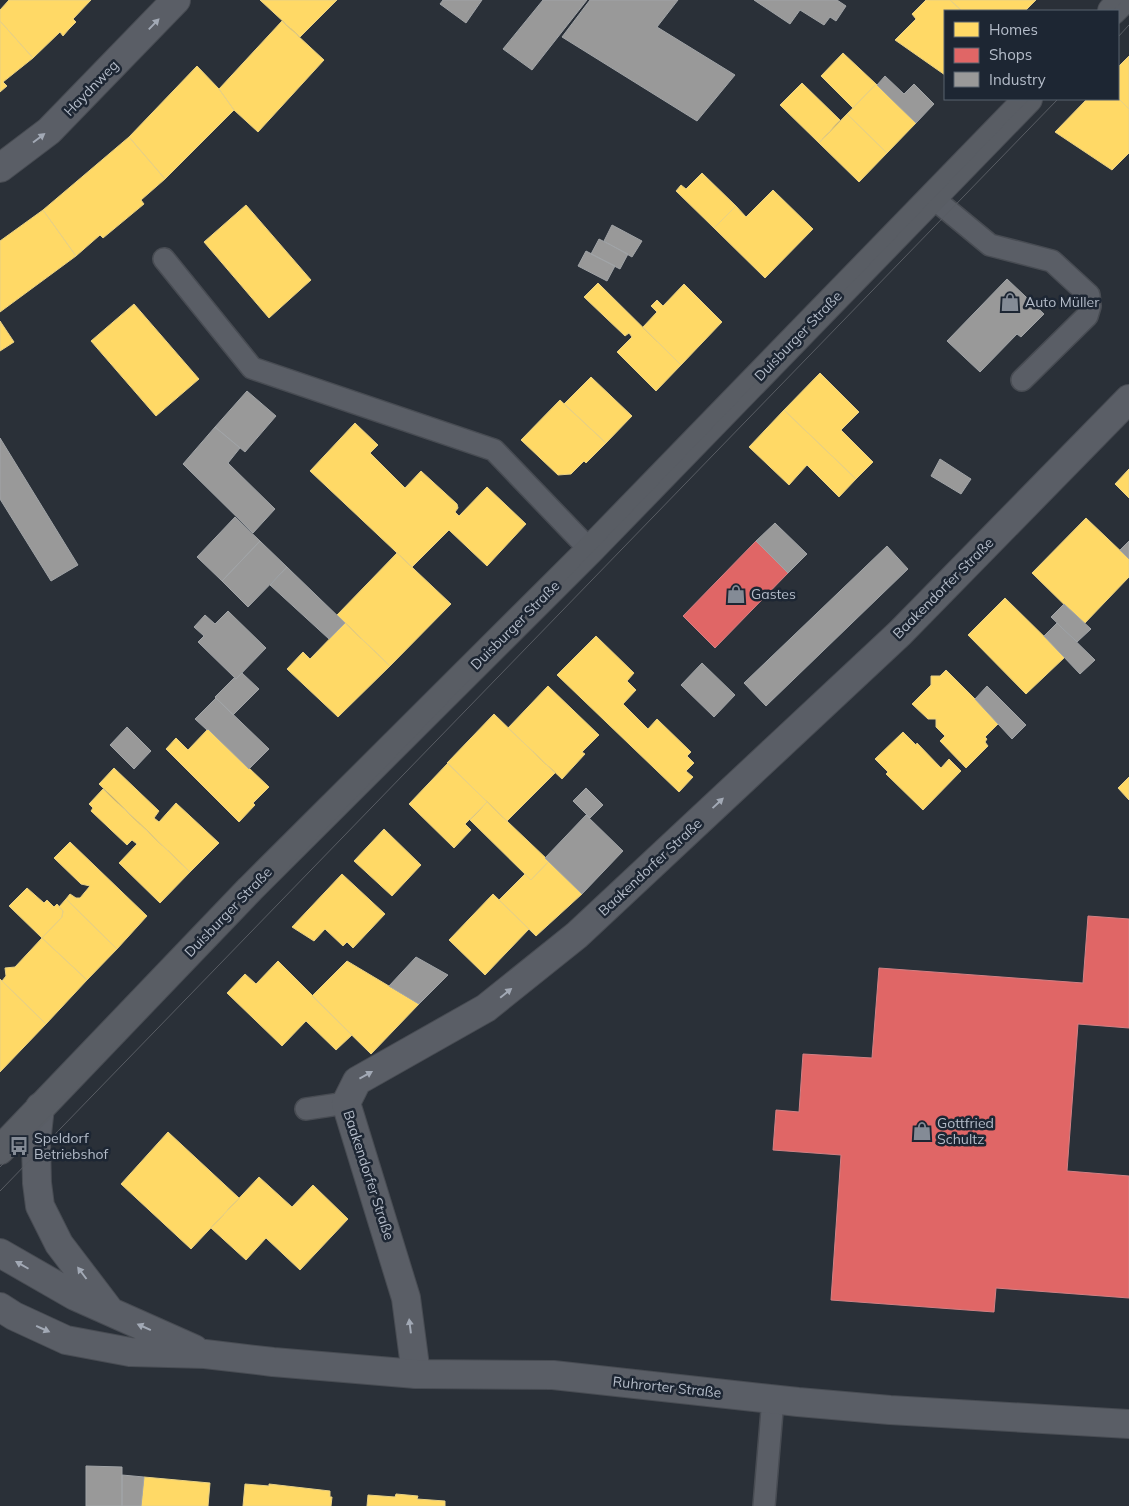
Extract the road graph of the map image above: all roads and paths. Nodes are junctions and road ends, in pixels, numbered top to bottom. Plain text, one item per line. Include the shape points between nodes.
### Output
1 (176, 0) edge
2 (1123, 0) edge
3 (1113, 10) edge
4 (1027, 100) edge
5 (0, 168) edge
6 (933, 198) junction
7 (164, 259) dead end
8 (1022, 380) dead end
9 (1129, 399) edge
10 (590, 550) junction
11 (346, 1104) junction
12 (40, 1107) junction
13 (306, 1109) dead end
14 (0, 1150) edge
15 (0, 1253) edge
16 (0, 1307) edge
17 (111, 1312) junction
18 (205, 1354) junction
19 (416, 1374) junction
20 (773, 1399) junction
21 (1129, 1424) edge
22 (764, 1506) edge

5 -> 1 street, Haydnweg via 49,131
2 - 3 main road
4 - 6 main road, Duisburger Straße
6 - 8 lane via 990,245 1052,261 1089,295 1087,316
6 - 10 main road, Duisburger Straße
7 - 10 lane via 252,368 494,450
11 -> 9 street, Baakendorfer Straße via 356,1081 486,1008 577,936 900,633
10 - 12 main road, Duisburger Straße via 250,889
11 - 13 lane
19 -> 11 street, Baakendorfer Straße via 406,1298
12 - 14 main road, Duisburger Straße
17 -> 12 street, Ruhrorter Straße via 60,1244 40,1206 36,1144
17 -> 15 street, Ruhrorter Straße via 75,1296
16 -> 18 street, Ruhrorter Straße via 66,1340 130,1352
18 -> 17 street, Ruhrorter Straße
18 - 19 street, Ruhrorter Straße
19 - 20 street, Ruhrorter Straße via 553,1375
20 - 21 street, Ruhrorter Straße via 890,1410
20 - 22 lane

